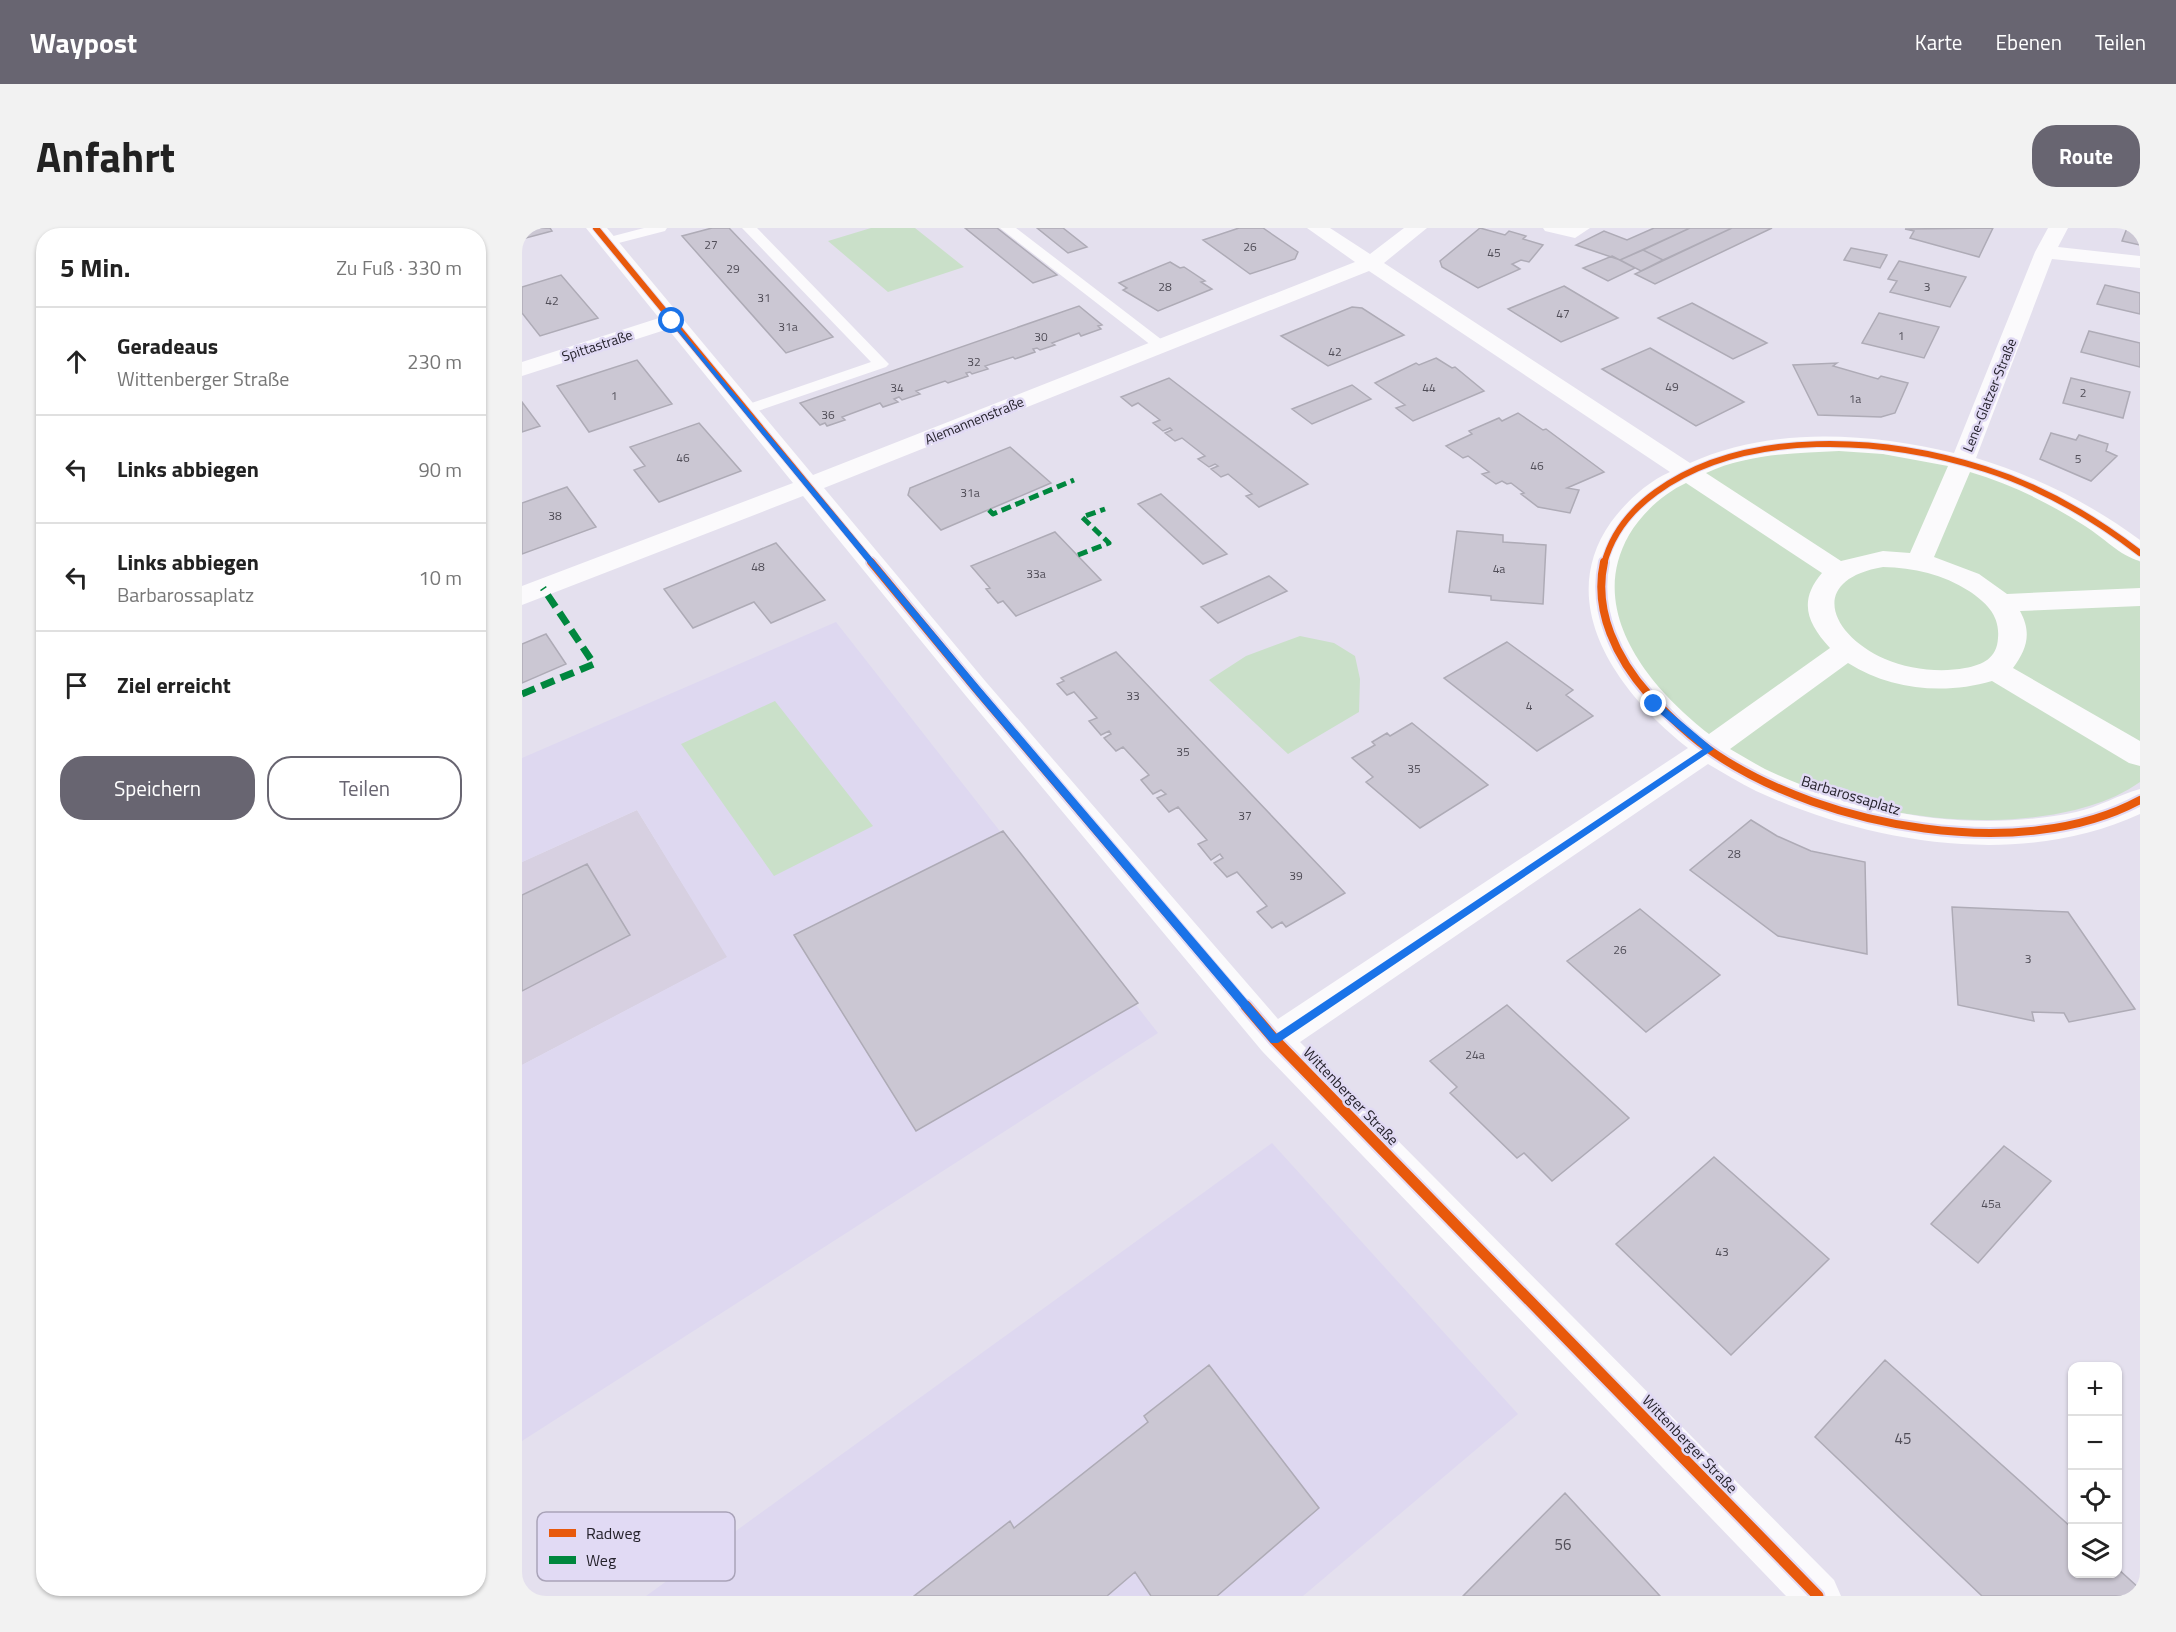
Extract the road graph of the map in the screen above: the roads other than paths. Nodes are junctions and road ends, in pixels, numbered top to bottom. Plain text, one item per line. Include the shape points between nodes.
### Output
1 (660, 228) edge
2 (749, 228) edge
3 (1007, 228) edge
4 (1317, 228) edge
5 (1416, 228) edge
6 (1550, 228) edge
7 (1583, 228) edge
8 (2058, 228) edge
9 (601, 235) edge
10 (2045, 252) junction
11 (2140, 262) edge
12 (1371, 263) junction
13 (672, 321) junction
14 (1161, 346) junction
15 (522, 369) edge
16 (746, 410) junction
17 (1962, 462) junction
18 (1688, 472) junction
19 (809, 486) junction
20 (2140, 553) edge
21 (1919, 561) junction
22 (1839, 573) junction
23 (522, 596) edge
24 (2140, 597) edge
25 (2001, 603) junction
26 (1848, 650) junction
27 (1994, 669) junction
28 (1709, 749) junction
29 (2140, 755) edge
30 (2140, 800) edge
31 (1275, 1040) junction
32 (1818, 1596) edge

1 - 9 lane
2 - 16 lane via 881,364
3 - 14 lane
4 - 12 street
5 - 12 street, Alemannenstraße
6 - 7 lane via 1575,234
8 - 10 street, Lene-Glatzer-Straße
9 - 13 street, Wittenberger Straße
10 - 11 street
10 - 17 street, Lene-Glatzer-Straße
12 - 14 street, Alemannenstraße
12 - 18 street
13 - 15 street, Spittastraße
13 - 16 street, Wittenberger Straße
14 - 19 street, Alemannenstraße
16 - 19 street, Wittenberger Straße
17 - 18 street, Barbarossaplatz via 1864,446 1814,445 1763,450
17 - 20 street, Barbarossaplatz via 2019,481 2068,504 2112,530
17 - 21 street, Lene-Glatzer-Straße
18 - 22 street
18 - 28 street, Barbarossaplatz via 1649,496 1623,523 1607,554 1601,582 1602,601 1606,624 1620,658 1654,704
19 - 23 street, Alemannenstraße
19 - 31 street, Wittenberger Straße
21 - 22 street via 1883,559 1851,566
21 - 25 street via 1960,575
22 - 26 street via 1827,585 1821,600 1822,616
24 - 25 street
25 - 27 street via 2012,621 2015,639 2008,656
26 - 27 street via 1874,666 1906,677 1969,679
26 - 28 street
27 - 29 street
28 - 30 street, Barbarossaplatz via 1751,776 1811,801 1875,821 1933,831 1999,834 2065,827
28 - 31 street
31 - 32 street, Wittenberger Straße

